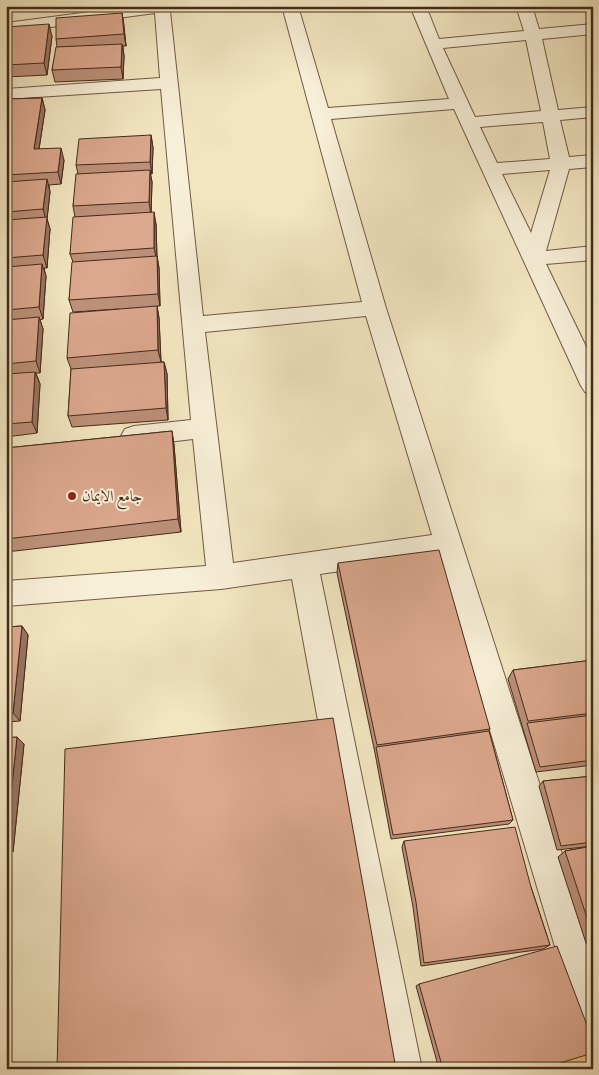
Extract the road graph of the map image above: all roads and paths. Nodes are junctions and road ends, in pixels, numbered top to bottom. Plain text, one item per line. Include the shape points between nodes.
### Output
1 (290, 6) edge
2 (418, 6) edge
3 (524, 6) edge
4 (167, 7) edge
5 (6, 28) edge
6 (593, 29) edge
7 (533, 35) junction
8 (433, 44) junction
9 (169, 83) junction
10 (6, 94) edge
11 (461, 103) junction
12 (593, 112) edge
13 (321, 114) junction
14 (550, 116) junction
15 (470, 123) junction
16 (593, 161) edge
17 (561, 164) junction
18 (490, 170) junction
19 (593, 253) edge
20 (533, 259) junction
21 (375, 308) junction
22 (193, 325) junction
23 (593, 386) edge
24 (205, 428) junction
25 (115, 439) edge
26 (448, 544) junction
27 (304, 565) junction
28 (221, 577) junction
29 (6, 594) edge
30 (593, 1010) edge
31 (593, 1063) edge
32 (402, 1069) edge
33 (582, 1069) edge

1 - 13 street
2 - 8 street
3 - 7 street
4 - 5 street
4 - 9 street
6 - 7 street
7 - 8 street
7 - 14 street
8 - 11 street
9 - 10 street
9 - 22 street
11 - 13 street
11 - 15 street
12 - 14 street
13 - 21 street
14 - 15 street
14 - 17 street
15 - 18 street
16 - 17 street
17 - 18 street
17 - 20 street
18 - 20 street
19 - 20 street
20 - 23 street
21 - 22 street
21 - 26 street
22 - 24 street
24 - 25 street
24 - 28 street
26 - 27 street
26 - 30 street
27 - 28 street
27 - 32 street
28 - 29 street
31 - 33 main road

